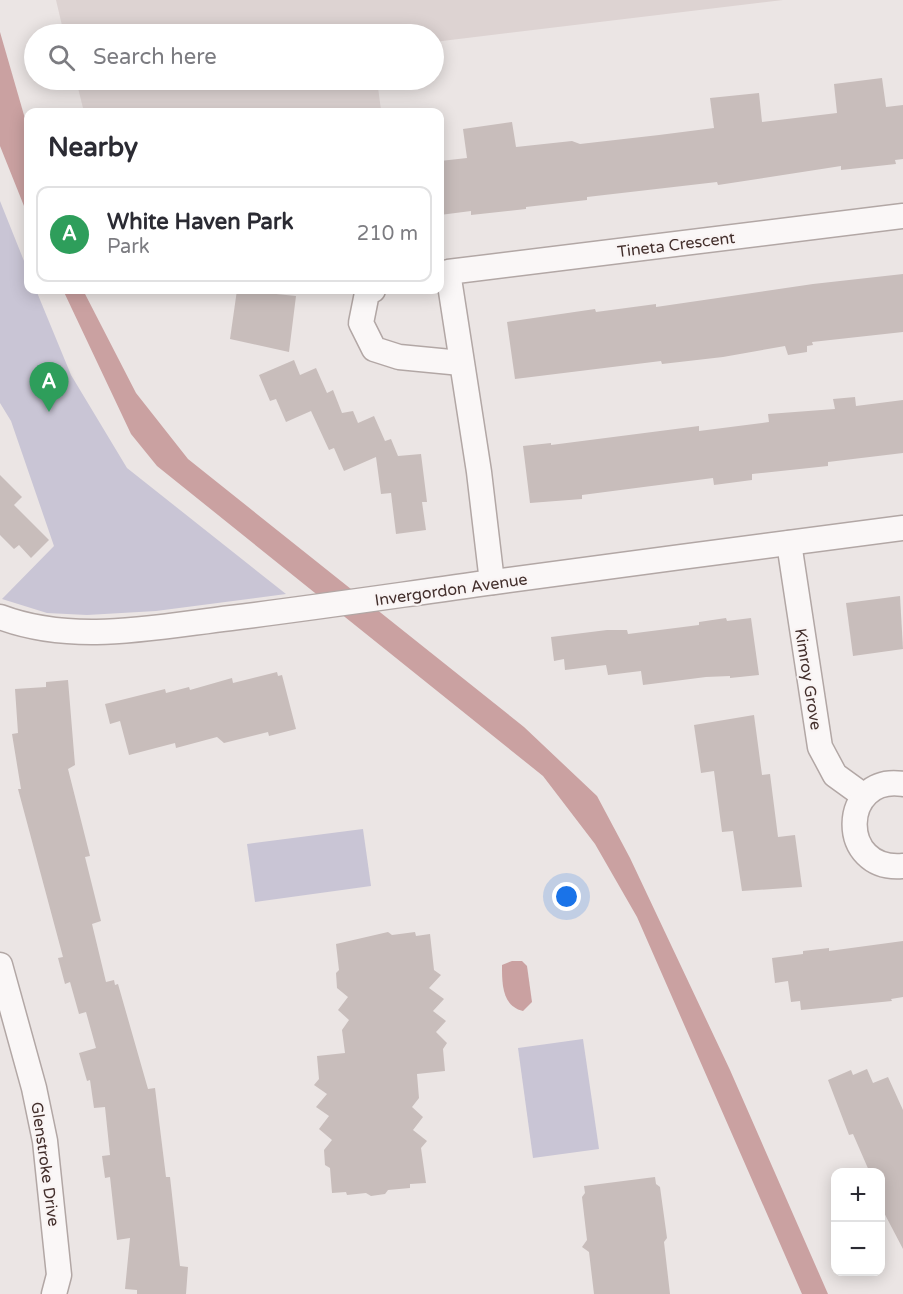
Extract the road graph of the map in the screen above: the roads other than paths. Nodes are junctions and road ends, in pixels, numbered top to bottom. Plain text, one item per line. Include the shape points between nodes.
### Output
1 (903, 216) edge
2 (444, 273) edge
3 (367, 294) edge
4 (461, 363) junction
5 (903, 528) edge
6 (789, 543) junction
7 (492, 582) junction
8 (0, 617) edge
9 (903, 784) edge
10 (864, 796) junction
11 (903, 866) edge
12 (0, 966) edge
13 (4, 999) edge
14 (54, 1294) edge

1 - 2 street, Tineta Crescent
2 - 4 street, Tineta Crescent
3 - 4 street via 360,323 374,349 399,357
4 - 7 street, Tineta Crescent
5 - 6 street, Invergordon Avenue
6 - 7 street, Invergordon Avenue
6 - 10 street, Kimroy Grove via 820,747 835,776
7 - 8 street, Invergordon Avenue via 110,631 41,630
9 - 10 street via 887,783
10 - 11 street via 854,823 855,837 862,850 887,866
12 - 13 street, Glenstroke Drive
13 - 14 street, Glenstroke Drive via 34,1088 45,1142 59,1275

